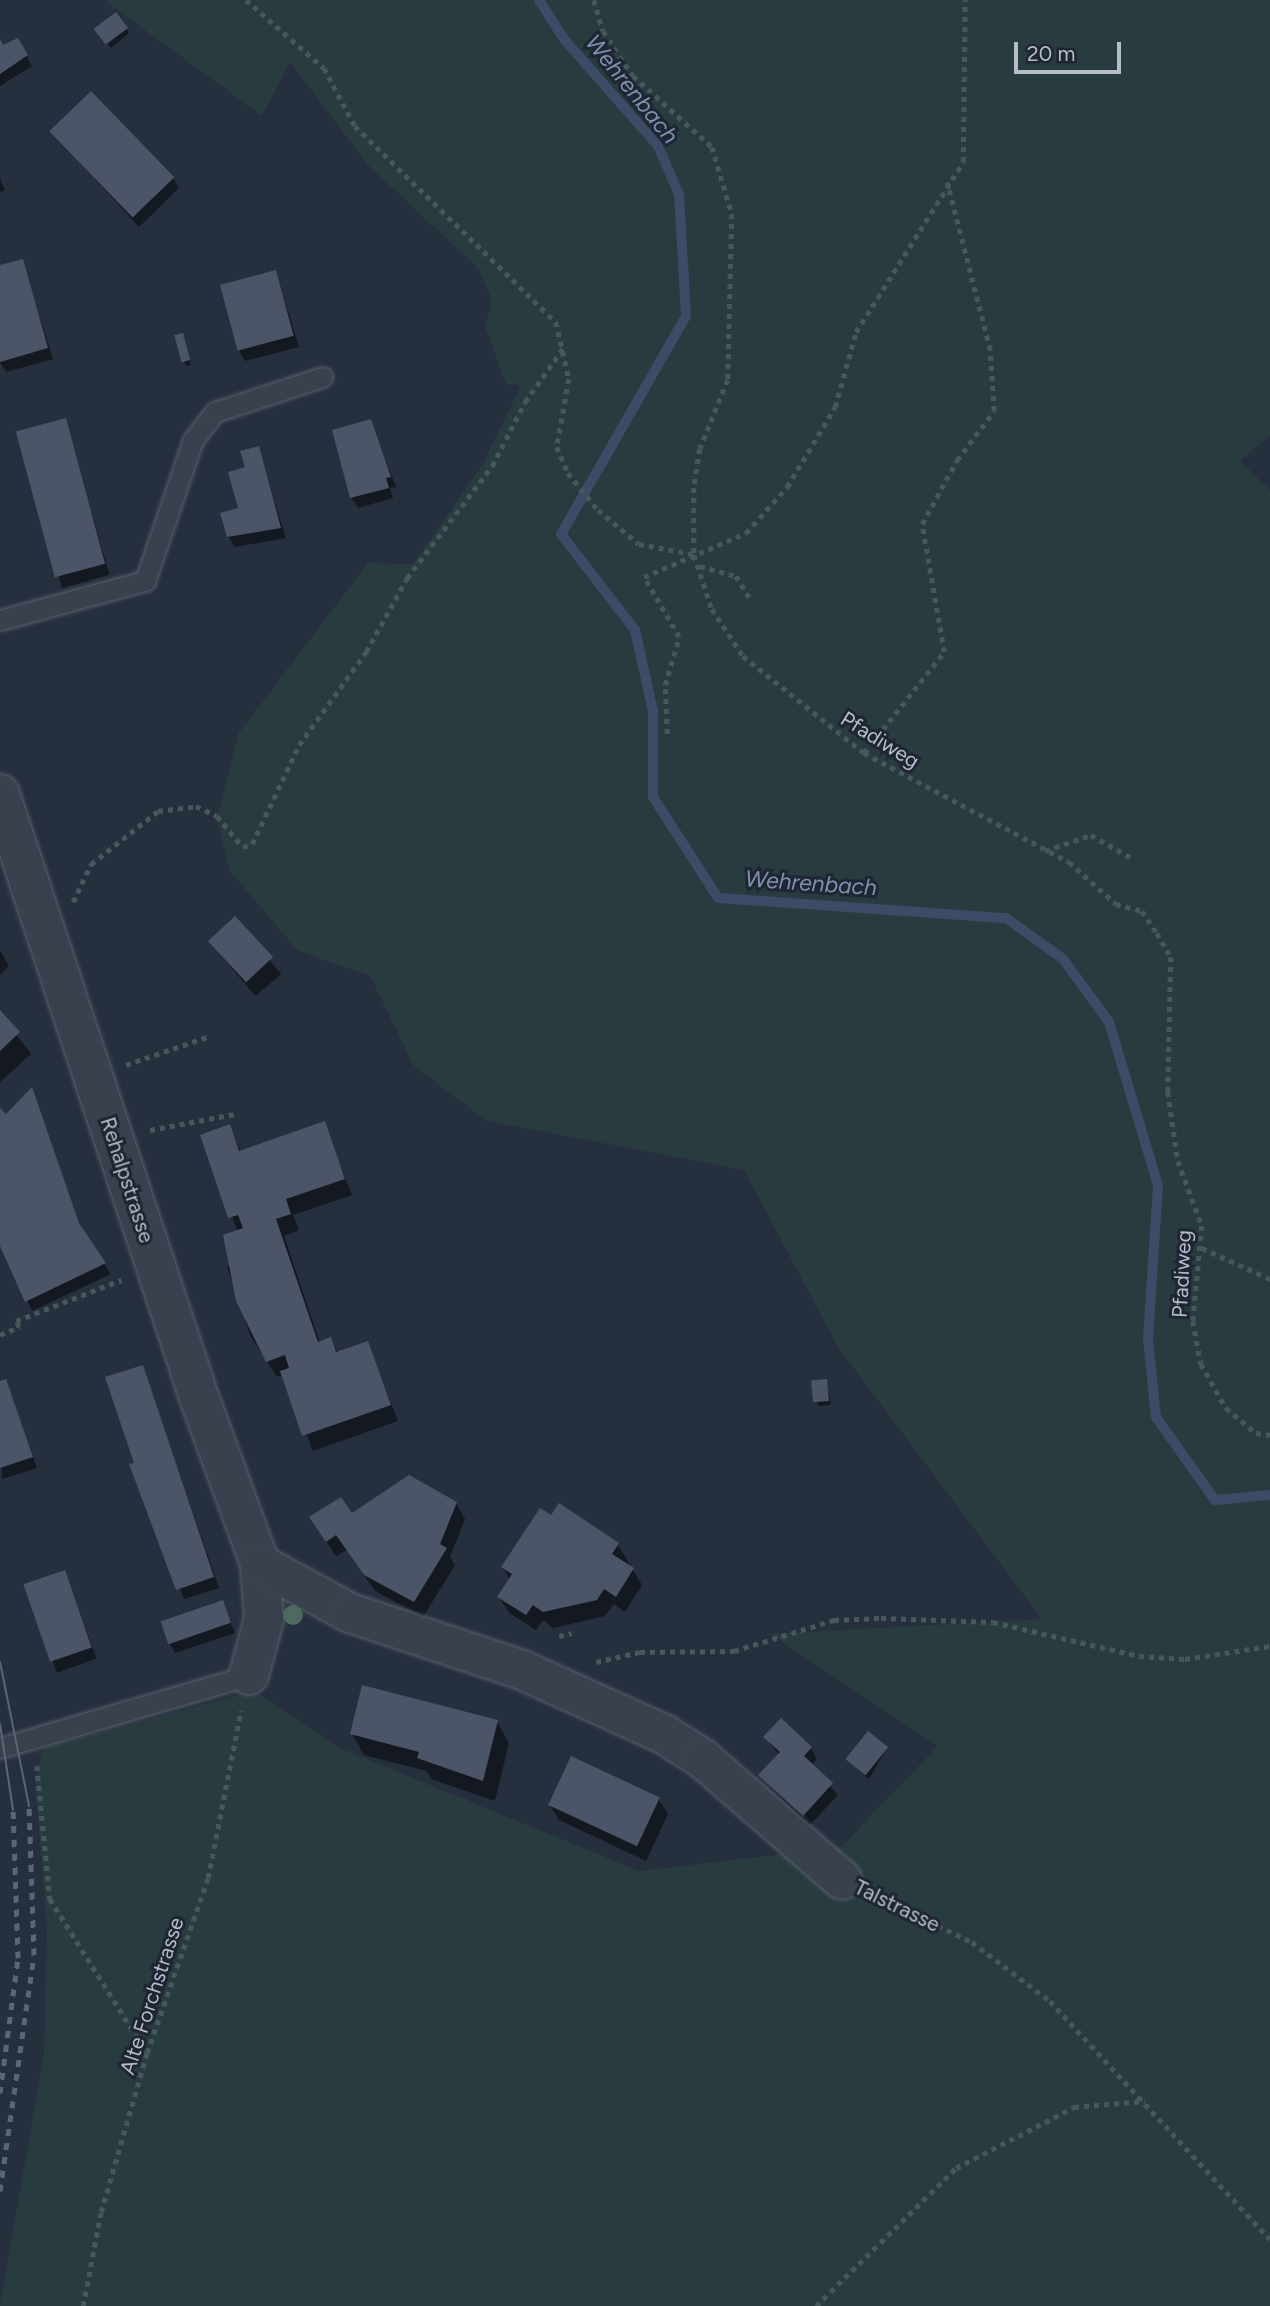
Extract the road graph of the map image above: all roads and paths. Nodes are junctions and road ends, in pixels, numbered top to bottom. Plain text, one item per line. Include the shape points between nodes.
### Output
1 (246, 0) edge
2 (593, 0) edge
3 (965, 0) edge
4 (947, 181) junction
5 (565, 347) junction
6 (322, 377) dead end
7 (694, 555) junction
8 (701, 566) junction
9 (751, 600) dead end
10 (0, 620) edge
11 (667, 734) dead end
12 (864, 753) junction
13 (0, 794) edge
14 (8, 848) edge
15 (1045, 851) junction
16 (1130, 857) dead end
17 (37, 908) junction
18 (207, 1037) dead end
19 (112, 1069) dead end
20 (235, 1114) dead end
21 (146, 1131) dead end
22 (1202, 1248) junction
23 (131, 1276) dead end
24 (1270, 1279) edge
25 (0, 1335) edge
26 (1270, 1435) edge
27 (260, 1564) junction
28 (572, 1633) dead end
29 (559, 1636) dead end
30 (1270, 1646) edge
31 (580, 1665) dead end
32 (247, 1685) junction
33 (34, 1738) junction
34 (0, 1748) edge
35 (842, 1880) joint
36 (148, 2053) junction
37 (1146, 2101) junction
38 (1270, 2239) edge
39 (83, 2306) edge
40 (816, 2306) edge

1 - 5 path via 324,68 371,143 538,300 556,322
2 - 7 path via 603,31 633,76 712,147 732,214 727,380 700,449
3 - 4 path via 963,162
4 - 7 path via 856,332 835,407 787,487 746,533
4 - 12 path via 989,350 994,411 957,460 922,524 944,652
5 - 7 path via 569,379 557,447 568,473 598,510 639,544
5 - 17 path via 525,402 492,466 407,578 366,652 299,745 252,844 243,847 217,816 196,806 158,811 91,864 80,897 62,910
6 - 10 lane via 215,412 193,440 145,581
7 - 8 path, Pfadiweg
7 - 11 path via 644,577 679,637 665,685
8 - 9 path via 736,576
8 - 12 path, Pfadiweg via 712,609 743,656
12 - 15 path, Pfadiweg
13 - 14 street, Rehalpstrasse
14 - 17 street, Rehalpstrasse
15 - 16 path via 1091,835
15 - 22 path, Pfadiweg via 1069,862 1116,904 1142,911 1171,957 1168,1092 1178,1161 1202,1226
17 - 27 street, Rehalpstrasse
18 - 19 path
20 - 21 path
22 - 24 path
22 - 26 path, Pfadiweg via 1193,1321 1201,1364 1226,1408 1256,1433
23 - 25 path via 16,1321 19,1327
27 - 32 street, Rehalpstrasse via 264,1619
27 - 35 street, Talstrasse via 327,1603 522,1670 664,1734 703,1759
28 - 29 path
30 - 31 path via 1224,1656 1151,1657 993,1622 881,1618 834,1620 734,1651 640,1652
32 - 33 lane
32 - 36 path, Alte Forchstrasse via 208,1878
33 - 34 lane
33 - 36 path via 50,1899
35 - 37 path, Talstrasse via 972,1942 1012,1971
36 - 39 path, Alte Forchstrasse via 101,2212
37 - 38 path, Talstrasse
37 - 40 path via 1074,2108 957,2168

